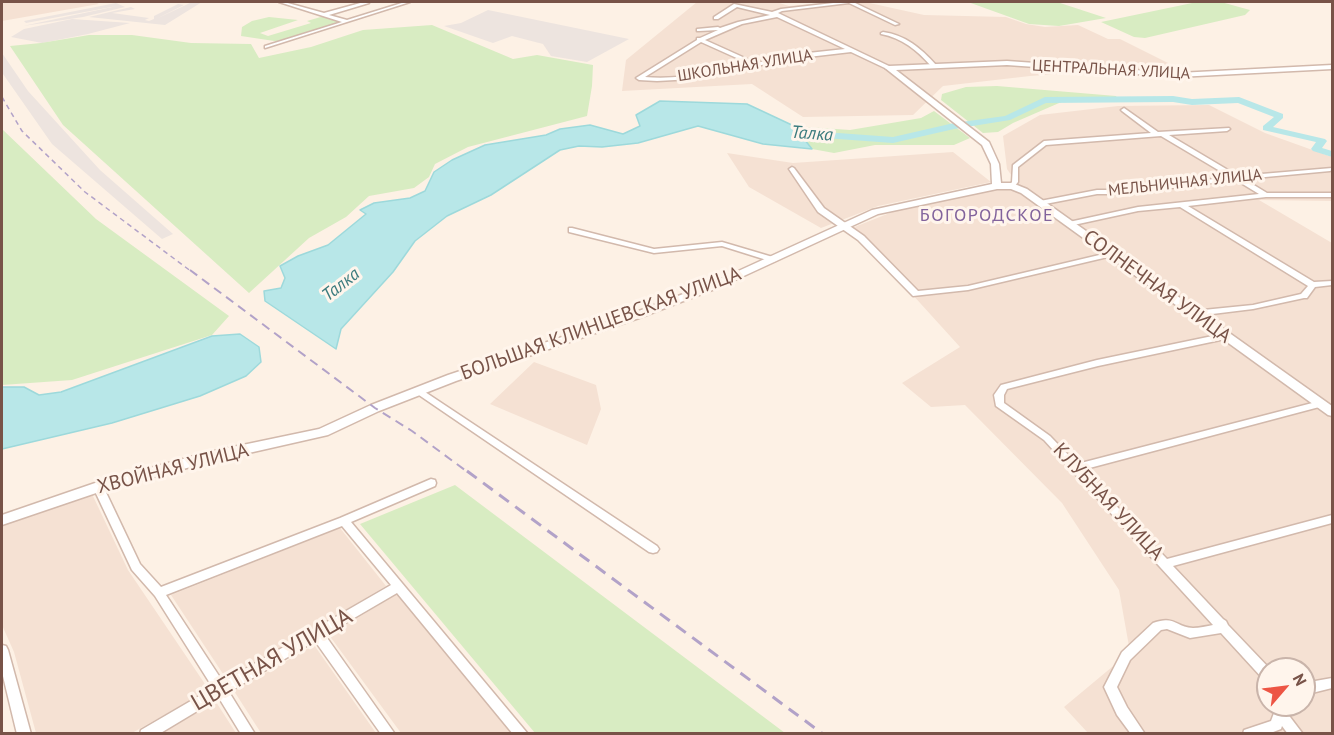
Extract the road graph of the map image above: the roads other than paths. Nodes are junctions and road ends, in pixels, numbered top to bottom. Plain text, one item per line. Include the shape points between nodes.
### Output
1 (281, 2) edge
2 (367, 2) edge
3 (408, 2) edge
4 (850, 2) edge
5 (324, 15) junction
6 (778, 15) junction
7 (716, 18) dead end
8 (705, 20) dead end
9 (345, 22) junction
10 (897, 24) dead end
11 (724, 29) junction
12 (883, 33) dead end
13 (698, 34) junction
14 (269, 42) dead end
15 (851, 50) junction
16 (754, 64) junction
17 (933, 65) junction
18 (1332, 67) edge
19 (889, 68) junction
20 (1124, 110) dead end
21 (1227, 129) dead end
22 (1159, 134) junction
23 (792, 169) dead end
24 (1330, 169) dead end
25 (1237, 177) junction
26 (997, 186) junction
27 (1012, 186) junction
28 (1266, 195) junction
29 (1332, 195) edge
30 (1040, 203) junction
31 (1182, 205) junction
32 (1069, 224) junction
33 (844, 226) junction
34 (572, 230) dead end
35 (1112, 254) junction
36 (772, 260) junction
37 (1332, 283) edge
38 (1313, 285) junction
39 (1196, 314) junction
40 (1227, 336) junction
41 (419, 391) junction
42 (1320, 404) junction
43 (375, 408) joint
44 (1332, 412) edge
45 (1076, 468) junction
46 (431, 483) dead end
47 (98, 487) junction
48 (1332, 519) edge
49 (2, 520) edge
50 (344, 521) junction
51 (653, 549) dead end
52 (1166, 564) junction
53 (397, 586) junction
54 (159, 593) junction
55 (1222, 624) junction
56 (318, 635) junction
57 (2, 650) edge
58 (1256, 662) edge
59 (1332, 683) edge
60 (1316, 686) edge
61 (222, 690) junction
62 (1279, 717) edge
63 (1287, 717) edge
64 (24, 734) edge
65 (146, 734) edge
66 (249, 734) edge
67 (389, 734) edge
68 (522, 734) edge
69 (1139, 734) edge
70 (1249, 734) edge
71 (1297, 734) edge

1 - 5 street
2 - 5 street
3 - 9 street
4 - 6 street via 774,13
4 - 10 street
5 - 9 street
6 - 7 street via 733,5
6 - 11 street
6 - 15 street
8 - 13 street
9 - 14 street
11 - 13 street
11 - 13 street
12 - 17 street via 892,34 922,52
13 - 16 street
13 - 16 street, ШКОЛЬНАЯ УЛИЦА via 639,78 664,80
15 - 16 street, ШКОЛЬНАЯ УЛИЦА
15 - 19 street
17 - 18 street, ЦЕНТРАЛЬНАЯ УЛИЦА via 1007,63 1178,75
17 - 19 street, ЦЕНТРАЛЬНАЯ УЛИЦА
19 - 26 street via 987,146
20 - 22 street
21 - 22 street
22 - 25 street
22 - 27 street via 1044,143 1015,166
23 - 33 street via 821,210
24 - 25 street, МЕЛЬНИЧНАЯ УЛИЦА
25 - 28 street
25 - 30 street, МЕЛЬНИЧНАЯ УЛИЦА via 1097,192
26 - 27 street
26 - 33 street, БОЛЬШАЯ КЛИНЦЕВСКАЯ УЛИЦА via 875,212
27 - 30 street, СОЛНЕЧНАЯ УЛИЦА
28 - 29 street, МЕЛЬНИЧНАЯ УЛИЦА
28 - 31 street, МЕЛЬНИЧНАЯ УЛИЦА
30 - 32 street, СОЛНЕЧНАЯ УЛИЦА
31 - 32 street, МЕЛЬНИЧНАЯ УЛИЦА via 1138,208
31 - 38 street
32 - 35 street, СОЛНЕЧНАЯ УЛИЦА
33 - 35 street via 916,294 968,288
33 - 36 street, БОЛЬШАЯ КЛИНЦЕВСКАЯ УЛИЦА
34 - 36 street via 654,251 722,244
35 - 39 street, СОЛНЕЧНАЯ УЛИЦА
36 - 41 street, БОЛЬШАЯ КЛИНЦЕВСКАЯ УЛИЦА via 635,316
37 - 38 street
38 - 39 street via 1305,296
39 - 40 street, СОЛНЕЧНАЯ УЛИЦА
40 - 42 street, СОЛНЕЧНАЯ УЛИЦА
40 - 45 street, КЛУБНАЯ УЛИЦА via 1004,387 999,404 1036,428
41 - 43 street, БОЛЬШАЯ КЛИНЦЕВСКАЯ УЛИЦА
41 - 51 street
42 - 44 street, СОЛНЕЧНАЯ УЛИЦА
42 - 45 street
43 - 47 street, ХВОЙНАЯ УЛИЦА via 294,440 209,457
45 - 52 street, КЛУБНАЯ УЛИЦА
46 - 50 street
47 - 49 street, ХВОЙНАЯ УЛИЦА
47 - 54 street via 136,567
48 - 52 street
50 - 53 street
50 - 54 street
52 - 55 street, КЛУБНАЯ УЛИЦА
53 - 56 street, ЦВЕТНАЯ УЛИЦА
53 - 68 street
54 - 61 street
55 - 58 street, КЛУБНАЯ УЛИЦА
55 - 69 street via 1216,630 1190,633 1167,624 1157,626 1126,656 1110,687
56 - 61 street, ЦВЕТНАЯ УЛИЦА
56 - 67 street
57 - 64 street
59 - 60 street
61 - 65 street, ЦВЕТНАЯ УЛИЦА
61 - 66 street
62 - 70 street via 1276,725
63 - 71 street

